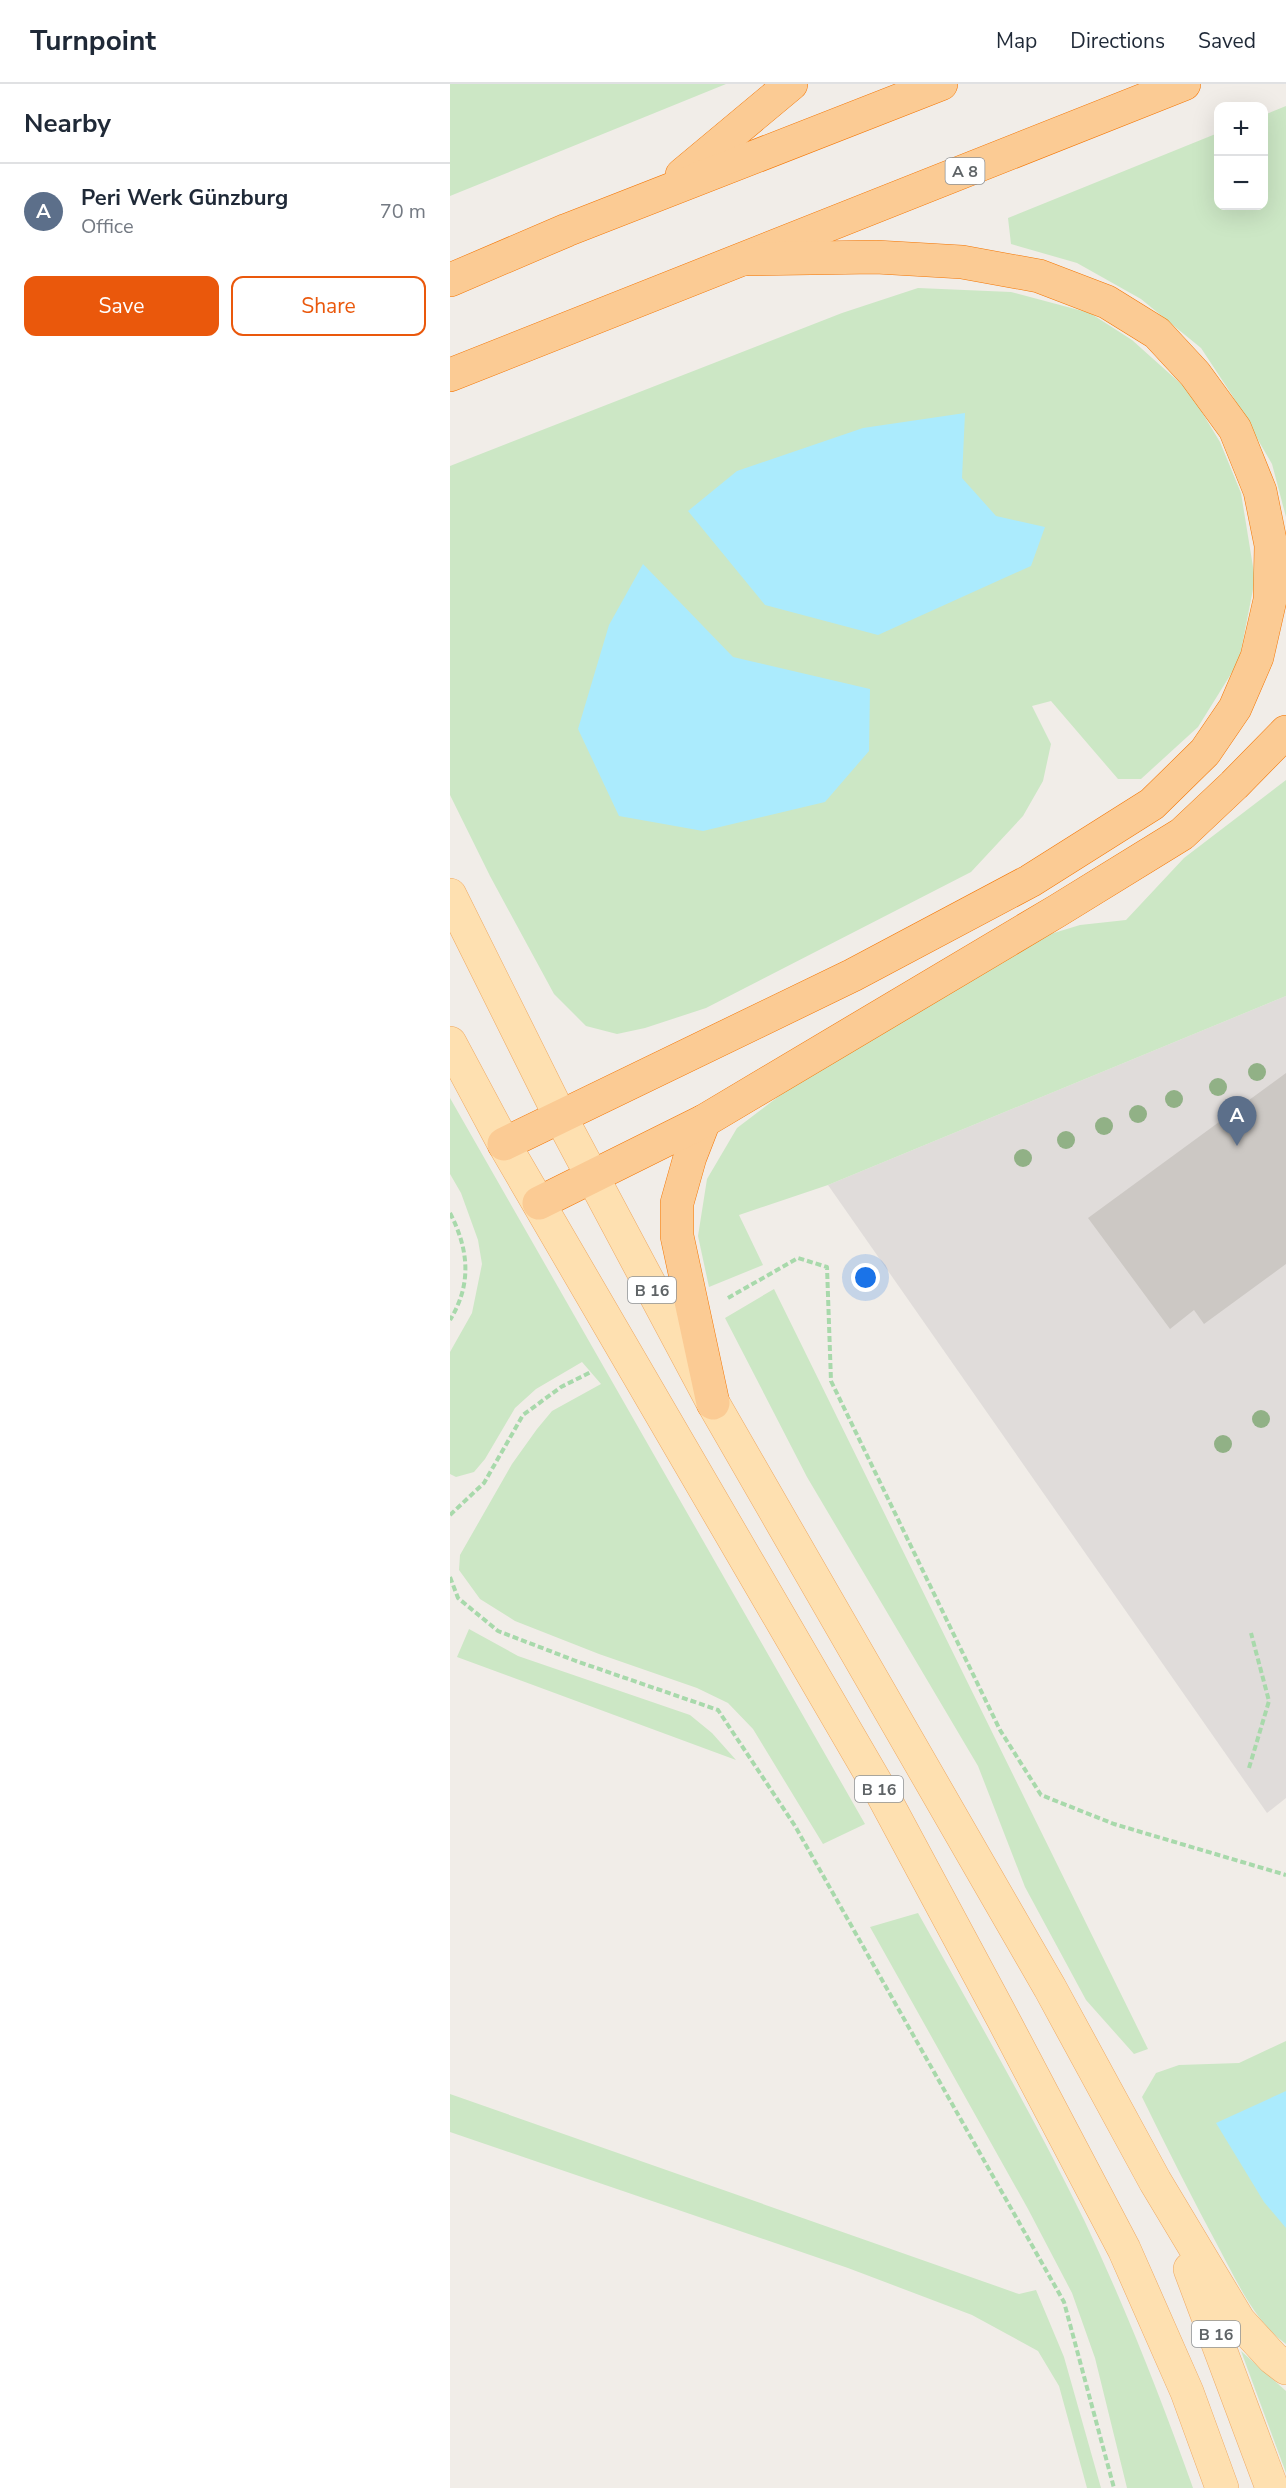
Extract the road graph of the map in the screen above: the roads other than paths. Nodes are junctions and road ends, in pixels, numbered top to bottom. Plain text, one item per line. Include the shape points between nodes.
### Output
1 (791, 84) edge
2 (941, 84) edge
3 (1184, 84) edge
4 (658, 194) junction
5 (746, 259) junction
6 (450, 280) edge
7 (450, 375) edge
8 (1286, 732) edge
9 (450, 895) edge
10 (450, 1043) edge
11 (560, 1116) junction
12 (704, 1121) junction
13 (504, 1144) junction
14 (592, 1176) junction
15 (539, 1203) junction
16 (713, 1403) junction
17 (1155, 2181) junction
18 (1286, 2368) edge
19 (1221, 2488) edge
20 (1272, 2488) edge

1 - 4 highway
2 - 4 highway
3 - 5 highway, A 8
4 - 6 highway
5 - 7 highway, A 8
5 - 11 highway via 876,257 962,262 1039,276 1107,302 1157,333 1195,374 1235,429 1260,491 1271,545 1270,600 1257,657 1235,708 1205,752 1152,804 1029,881 863,969
8 - 12 highway via 1182,834
9 - 11 main road, B 16
10 - 13 main road, B 16
11 - 13 highway
11 - 14 main road, B 16
12 - 14 highway
12 - 16 highway via 677,1203 677,1236
13 - 15 main road, B 16
14 - 15 highway
14 - 16 main road, B 16
15 - 19 main road, B 16 via 879,1788 998,2009 1124,2249 1187,2392
16 - 17 main road, B 16 via 1050,1988
17 - 18 main road via 1239,2321
17 - 20 main road, B 16

